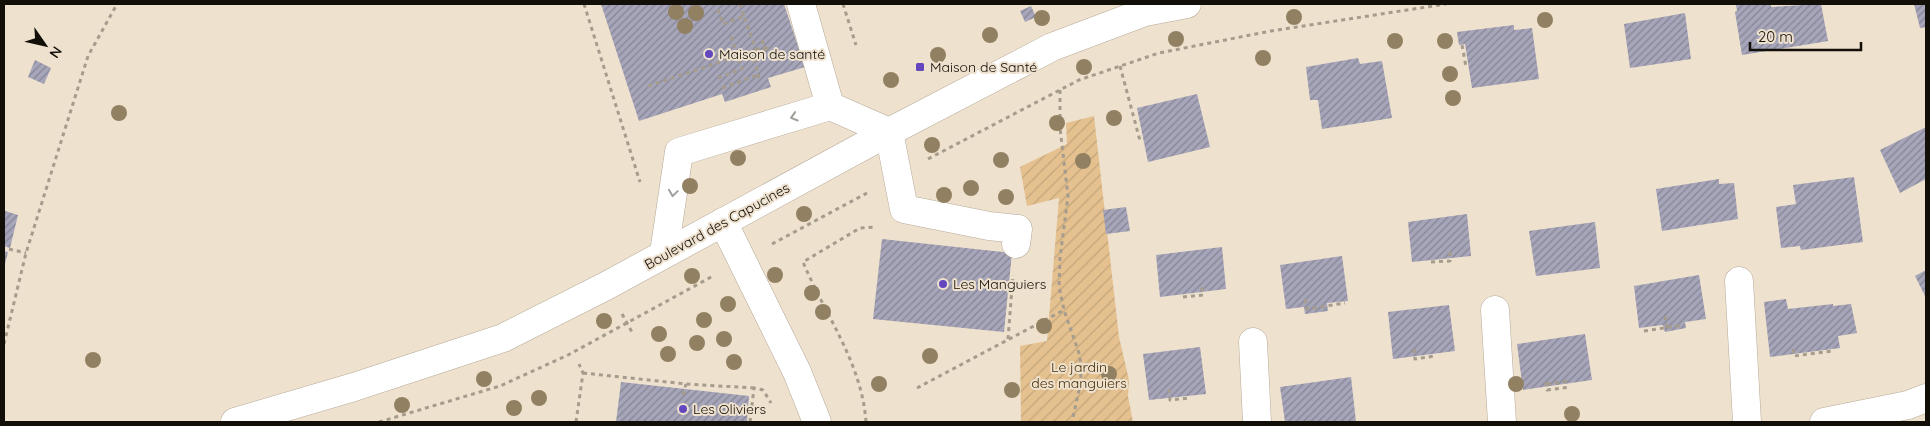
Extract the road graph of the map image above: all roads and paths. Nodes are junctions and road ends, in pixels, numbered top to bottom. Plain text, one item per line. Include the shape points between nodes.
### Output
1 (117, 4) edge
2 (584, 4) edge
3 (716, 4) edge
4 (740, 4) edge
5 (801, 4) edge
6 (844, 4) edge
7 (1187, 4) edge
8 (744, 16) junction
9 (730, 34) dead end
10 (762, 40) dead end
11 (1462, 44) dead end
12 (856, 45) dead end
13 (764, 47) junction
14 (754, 50) junction
15 (770, 50) dead end
16 (766, 54) dead end
17 (736, 56) junction
18 (1120, 66) dead end
19 (1466, 67) dead end
20 (758, 75) junction
21 (718, 78) dead end
22 (760, 81) dead end
23 (648, 86) dead end
24 (722, 88) dead end
25 (1060, 90) dead end
26 (830, 106) junction
27 (888, 132) junction
28 (1143, 139) dead end
29 (640, 184) dead end
30 (723, 222) junction
31 (860, 228) dead end
32 (1016, 244) dead end
33 (9, 249) dead end
34 (1450, 250) dead end
35 (26, 253) junction
36 (664, 253) junction
37 (1431, 262) dead end
38 (1740, 281) dead end
39 (1201, 284) dead end
40 (1012, 289) dead end
41 (1183, 297) dead end
42 (1305, 299) dead end
43 (1345, 303) dead end
44 (1064, 310) junction
45 (1495, 310) dead end
46 (624, 316) dead end
47 (1665, 316) dead end
48 (1684, 325) dead end
49 (1667, 328) junction
50 (1644, 331) dead end
51 (632, 334) dead end
52 (1008, 339) junction
53 (1253, 342) dead end
54 (4, 344) edge
55 (1414, 349) dead end
56 (1793, 349) dead end
57 (1833, 351) dead end
58 (1435, 356) dead end
59 (580, 364) dead end
60 (583, 373) junction
61 (1569, 382) dead end
62 (686, 384) junction
63 (1570, 386) dead end
64 (754, 388) junction
65 (917, 388) dead end
66 (1169, 389) dead end
67 (683, 395) dead end
68 (1189, 398) dead end
69 (1926, 398) edge
70 (772, 405) dead end
71 (235, 422) edge
72 (576, 422) edge
73 (750, 422) edge
74 (817, 422) edge
75 (866, 422) edge
76 (1072, 422) edge
77 (1257, 422) edge
78 (1502, 422) edge
79 (1746, 422) edge
80 (1824, 422) edge

1 - 35 path via 88,56
2 - 29 path
3 - 8 path via 723,24
4 - 8 path
5 - 26 street
6 - 12 path
7 - 27 street, Boulevard des Capucines via 1145,12 1052,47
8 - 14 path
9 - 17 path
10 - 13 path
11 - 19 path
13 - 14 path
13 - 15 path
13 - 16 path
14 - 17 path
14 - 20 path
17 - 21 path via 742,69
17 - 23 path
18 - 28 path via 1138,137
20 - 22 path
20 - 24 path
25 - 44 path via 1060,128 1068,196 1058,286
26 - 27 street
26 -> 36 street via 679,152
27 - 30 street, Boulevard des Capucines
27 - 32 street via 904,209 1018,229
30 - 36 street, Boulevard des Capucines
30 - 74 street via 797,372
31 - 75 path via 803,262 848,353 865,403
33 - 35 path
34 - 37 path via 1450,261
35 - 54 path
36 - 71 street, Boulevard des Capucines via 503,338
38 - 79 street
39 - 41 path via 1203,295
40 - 52 path
42 - 43 path via 1306,309
44 - 52 path
44 - 76 path via 1080,356 1081,382
45 - 78 street
46 - 51 path
47 - 49 path
48 - 49 path
49 - 50 path
52 - 65 path
53 - 77 street
55 - 58 path via 1415,359
56 - 57 path via 1794,356
59 - 60 path
60 - 62 path
60 - 72 path
61 - 63 path via 1547,384 1547,390
62 - 64 path
62 - 67 path
64 - 70 path via 762,390
64 - 73 path
66 - 68 path via 1170,400
69 - 80 street via 1908,405

